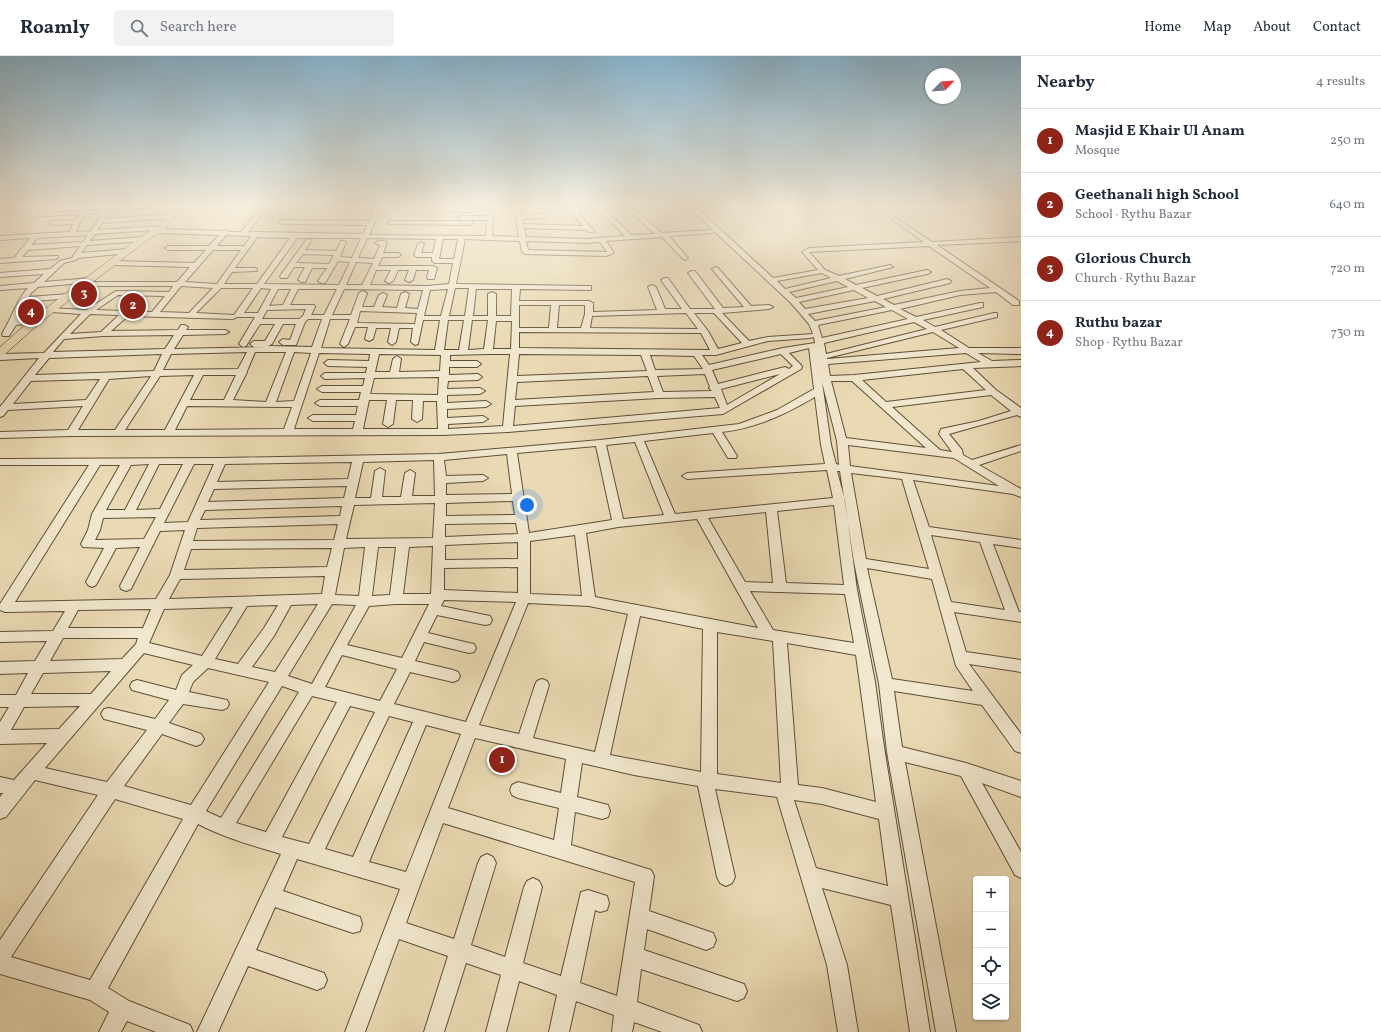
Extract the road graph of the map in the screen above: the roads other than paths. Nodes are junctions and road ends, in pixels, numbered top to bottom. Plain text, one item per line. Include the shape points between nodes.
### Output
1 (301, 252) edge
2 (20, 253) edge
3 (40, 253) edge
4 (59, 253) edge
5 (78, 253) edge
6 (98, 253) joint
7 (105, 253) edge
8 (126, 253) edge
9 (165, 253) edge
10 (183, 253) edge
11 (207, 253) edge
12 (244, 253) edge
13 (282, 253) edge
14 (328, 253) edge
15 (339, 253) edge
16 (359, 253) edge
17 (380, 253) edge
18 (399, 253) edge
19 (421, 253) edge
20 (458, 253) edge
21 (548, 253) edge
22 (611, 253) edge
23 (680, 253) edge
24 (735, 253) edge
25 (742, 253) edge
26 (806, 253) edge
27 (943, 253) edge
28 (436, 255) joint
29 (76, 256) junction
30 (161, 256) junction
31 (338, 256) junction
32 (56, 257) junction
33 (37, 258) junction
34 (278, 258) junction
35 (685, 258) dead end
36 (13, 260) junction
37 (356, 260) junction
38 (0, 261) edge
39 (377, 261) junction
40 (294, 262) junction
41 (112, 263) junction
42 (456, 263) junction
43 (196, 265) junction
44 (310, 265) junction
45 (332, 266) junction
46 (890, 267) dead end
47 (395, 268) junction
48 (413, 268) junction
49 (433, 268) junction
50 (232, 270) junction
51 (255, 270) dead end
52 (716, 270) dead end
53 (52, 271) junction
54 (823, 271) junction
55 (146, 272) dead end
56 (927, 272) dead end
57 (692, 273) dead end
58 (0, 275) edge
59 (284, 276) dead end
60 (431, 277) dead end
61 (127, 278) dead end
62 (587, 278) dead end
63 (838, 279) junction
64 (90, 280) junction
65 (409, 280) dead end
66 (666, 280) dead end
67 (772, 280) junction
68 (322, 281) dead end
69 (389, 281) dead end
70 (947, 281) dead end
71 (299, 283) junction
72 (36, 284) junction
73 (179, 284) junction
74 (219, 286) junction
75 (258, 286) junction
76 (276, 286) junction
77 (342, 286) junction
78 (452, 286) junction
79 (473, 287) junction
80 (516, 287) junction
81 (652, 287) dead end
82 (0, 288) edge
83 (427, 288) junction
84 (588, 288) junction
85 (856, 288) junction
86 (364, 290) junction
87 (997, 290) junction
88 (784, 291) junction
89 (169, 294) junction
90 (405, 294) dead end
91 (492, 294) dead end
92 (383, 295) dead end
93 (69, 296) junction
94 (875, 299) junction
95 (23, 300) junction
96 (794, 301) junction
97 (515, 303) junction
98 (555, 303) junction
99 (589, 303) junction
100 (1016, 303) dead end
101 (980, 305) dead end
102 (769, 306) dead end
103 (159, 307) junction
104 (284, 308) junction
105 (749, 308) junction
106 (893, 308) junction
107 (377, 309) junction
108 (52, 310) junction
109 (400, 310) junction
110 (718, 310) junction
111 (688, 311) junction
112 (88, 312) junction
113 (662, 312) junction
114 (804, 312) junction
115 (193, 313) junction
116 (125, 314) junction
117 (589, 314) junction
118 (153, 315) junction
119 (261, 315) junction
120 (994, 315) dead end
121 (236, 316) junction
122 (327, 317) junction
123 (354, 317) junction
124 (419, 318) junction
125 (444, 318) junction
126 (468, 318) junction
127 (492, 318) junction
128 (303, 319) junction
129 (516, 319) junction
130 (914, 319) junction
131 (37, 320) junction
132 (280, 322) junction
133 (13, 323) junction
134 (373, 325) junction
135 (395, 326) junction
136 (516, 330) junction
137 (553, 330) junction
138 (585, 330) junction
139 (935, 330) junction
140 (26, 331) junction
141 (180, 332) junction
142 (704, 332) junction
143 (3, 334) edge
144 (103, 334) junction
145 (814, 336) junction
146 (62, 337) junction
147 (369, 339) dead end
148 (219, 341) junction
149 (284, 342) dead end
150 (392, 342) dead end
151 (415, 342) dead end
152 (344, 344) dead end
153 (747, 344) junction
154 (252, 350) junction
155 (291, 350) junction
156 (316, 350) junction
157 (970, 350) junction
158 (168, 351) junction
159 (515, 351) junction
160 (782, 351) junction
161 (1021, 351) edge
162 (375, 352) junction
163 (488, 352) junction
164 (645, 352) junction
165 (716, 352) junction
166 (0, 353) edge
167 (443, 353) junction
168 (464, 353) junction
169 (696, 354) junction
170 (46, 355) junction
171 (0, 357) edge
172 (397, 359) dead end
173 (820, 361) junction
174 (328, 363) dead end
175 (1021, 363) edge
176 (372, 364) junction
177 (477, 364) dead end
178 (990, 364) junction
179 (798, 367) junction
180 (966, 367) junction
181 (708, 370) junction
182 (200, 372) junction
183 (243, 372) junction
184 (444, 372) junction
185 (158, 373) junction
186 (652, 374) junction
187 (369, 375) junction
188 (394, 375) junction
189 (106, 376) junction
190 (325, 376) dead end
191 (478, 377) dead end
192 (28, 378) junction
193 (854, 378) junction
194 (512, 379) junction
195 (820, 383) junction
196 (322, 389) dead end
197 (480, 391) dead end
198 (716, 391) junction
199 (993, 392) junction
200 (659, 395) junction
201 (365, 396) junction
202 (392, 398) junction
203 (418, 398) junction
204 (443, 399) junction
205 (90, 403) junction
206 (184, 403) junction
207 (227, 403) junction
208 (320, 403) dead end
209 (510, 403) junction
210 (798, 403) junction
211 (297, 404) junction
212 (486, 404) dead end
213 (270, 405) junction
214 (676, 405) junction
215 (820, 406) junction
216 (883, 406) junction
217 (725, 410) junction
218 (3, 411) edge
219 (1020, 412) edge
220 (313, 418) dead end
221 (360, 418) junction
222 (417, 419) dead end
223 (483, 419) dead end
224 (444, 421) junction
225 (388, 424) dead end
226 (508, 429) junction
227 (716, 430) junction
228 (119, 432) junction
229 (169, 432) junction
230 (288, 432) junction
231 (357, 432) junction
232 (443, 432) junction
233 (71, 433) junction
234 (0, 435) edge
235 (638, 438) junction
236 (842, 441) junction
237 (600, 443) junction
238 (1021, 448) edge
239 (512, 451) junction
240 (937, 452) junction
241 (732, 456) dead end
242 (957, 456) junction
243 (439, 457) junction
244 (358, 459) junction
245 (190, 461) junction
246 (221, 461) junction
247 (0, 462) edge
248 (96, 462) junction
249 (127, 462) junction
250 (156, 462) junction
251 (971, 464) junction
252 (831, 467) junction
253 (844, 468) junction
254 (380, 472) dead end
255 (410, 474) dead end
256 (687, 476) dead end
257 (906, 476) junction
258 (483, 478) dead end
259 (441, 480) junction
260 (352, 482) junction
261 (210, 486) junction
262 (1020, 492) edge
263 (518, 497) junction
264 (440, 500) junction
265 (350, 501) junction
266 (406, 501) junction
267 (839, 501) junction
268 (376, 502) junction
269 (202, 506) junction
270 (771, 507) junction
271 (129, 513) junction
272 (164, 513) junction
273 (98, 514) junction
274 (700, 514) junction
275 (671, 517) junction
276 (522, 519) junction
277 (345, 520) junction
278 (439, 520) junction
279 (618, 523) junction
280 (192, 525) junction
281 (156, 527) junction
282 (580, 530) junction
283 (924, 530) junction
284 (524, 538) junction
285 (985, 539) junction
286 (148, 542) junction
287 (340, 542) junction
288 (438, 542) junction
289 (372, 543) junction
290 (402, 543) junction
291 (112, 544) junction
292 (1021, 544) edge
293 (185, 545) junction
294 (860, 562) junction
295 (524, 563) junction
296 (438, 564) junction
297 (332, 571) junction
298 (176, 575) junction
299 (937, 575) junction
300 (92, 582) dead end
301 (126, 586) dead end
302 (741, 586) junction
303 (780, 588) junction
304 (851, 590) junction
305 (524, 598) junction
306 (328, 599) junction
307 (396, 599) junction
308 (365, 600) junction
309 (589, 600) junction
310 (287, 601) junction
311 (435, 601) junction
312 (243, 602) junction
313 (160, 604) junction
314 (74, 606) junction
315 (946, 606) junction
316 (635, 610) junction
317 (1018, 616) edge
318 (485, 620) dead end
319 (710, 625) junction
320 (58, 634) junction
321 (774, 635) junction
322 (419, 636) junction
323 (0, 637) edge
324 (144, 640) junction
325 (469, 648) dead end
326 (338, 649) junction
327 (861, 650) junction
328 (961, 657) junction
329 (205, 662) junction
330 (125, 665) junction
331 (405, 665) junction
332 (1021, 666) edge
333 (39, 667) junction
334 (0, 668) edge
335 (241, 671) junction
336 (453, 676) dead end
337 (279, 678) junction
338 (886, 684) junction
339 (542, 685) dead end
340 (137, 686) dead end
341 (312, 690) junction
342 (180, 697) junction
343 (346, 699) junction
344 (987, 699) junction
345 (95, 700) junction
346 (0, 701) edge
347 (20, 701) junction
348 (222, 704) dead end
349 (383, 708) junction
350 (109, 714) dead end
351 (422, 718) junction
352 (158, 726) junction
353 (470, 730) junction
354 (0, 736) edge
355 (63, 736) junction
356 (196, 739) dead end
357 (524, 743) junction
358 (1021, 746) edge
359 (895, 752) junction
360 (575, 755) junction
361 (601, 761) junction
362 (966, 770) junction
363 (32, 772) junction
364 (707, 780) junction
365 (0, 785) edge
366 (18, 788) junction
367 (1021, 789) edge
368 (111, 790) junction
369 (518, 790) dead end
370 (787, 791) junction
371 (568, 803) junction
372 (602, 811) dead end
373 (0, 812) edge
374 (438, 813) junction
375 (886, 813) junction
376 (195, 814) junction
377 (224, 828) junction
378 (269, 843) junction
379 (293, 849) junction
380 (561, 850) junction
381 (312, 854) junction
382 (487, 864) dead end
383 (358, 867) junction
384 (1021, 869) edge
385 (810, 876) junction
386 (726, 877) dead end
387 (412, 883) junction
388 (532, 888) dead end
389 (271, 896) junction
390 (899, 898) junction
391 (600, 903) dead end
392 (639, 917) junction
393 (353, 924) dead end
394 (394, 928) junction
395 (706, 940) dead end
396 (459, 950) junction
397 (243, 955) junction
398 (633, 956) junction
399 (0, 958) edge
400 (0, 964) edge
401 (512, 969) junction
402 (317, 980) dead end
403 (568, 989) junction
404 (95, 991) junction
405 (737, 991) dead end
406 (123, 1009) junction
407 (625, 1009) junction
408 (109, 1032) edge
409 (183, 1032) edge
410 (207, 1032) edge
411 (355, 1032) edge
412 (434, 1032) edge
413 (496, 1032) edge
414 (559, 1032) edge
415 (622, 1032) edge
416 (690, 1032) edge
417 (848, 1032) edge
418 (920, 1032) edge
419 (946, 1032) edge

1 - 40 street
2 - 36 street
3 - 33 street
4 - 32 street
5 - 29 street
6 - 7 street
6 - 29 street
8 - 41 main road
9 - 30 street
10 - 30 street
11 - 43 street
12 - 50 street
13 - 34 street
14 - 31 street
15 - 31 street
16 - 37 street
17 - 39 street
18 - 39 street
19 - 28 street
20 - 42 street
21 - 22 street
23 - 35 street
24 - 145 street via 792,307
25 - 67 street
26 - 54 street
27 - 87 street
28 - 42 street via 435,261
29 - 32 street
29 - 53 street via 62,262
30 - 41 street
30 - 43 street
30 - 55 street
31 - 37 street
31 - 45 street
32 - 33 street
33 - 36 street
34 - 40 street
34 - 75 street
36 - 38 street
36 - 58 street
37 - 39 street
37 - 77 street
39 - 47 street
39 - 86 street
40 - 44 street
40 - 59 street
41 - 64 main road
42 - 49 street via 434,264
42 - 78 street
43 - 73 street
44 - 45 street
44 - 71 street
45 - 68 street
46 - 63 street
47 - 48 street
47 - 69 street
48 - 49 street
48 - 65 street
49 - 60 street
50 - 51 street
50 - 74 street
52 - 105 street
53 - 58 street
53 - 72 street
54 - 63 street
54 - 67 street
56 - 85 street
57 - 110 street
61 - 64 street
62 - 84 street
63 - 85 street
63 - 88 street
64 - 72 street
64 - 73 street
64 - 93 main road
66 - 111 street
67 - 88 street
70 - 94 street
71 - 76 street
71 - 77 street
71 - 104 street
72 - 82 street
72 - 95 street
73 - 74 street
73 - 89 street
74 - 75 street
74 - 115 street
75 - 76 street
75 - 121 street
76 - 119 street
77 - 86 street
77 - 122 street
78 - 79 street
78 - 83 street
78 - 125 street
79 - 80 street
79 - 126 street
80 - 84 street
80 - 97 street
81 - 113 street
83 - 86 street
83 - 124 street
84 - 99 street
85 - 94 street
85 - 96 street
86 - 123 street
87 - 100 street
87 - 106 street via 960,292
88 - 96 street
89 - 103 street
89 - 112 street via 114,293
90 - 109 street
91 - 127 street
92 - 107 street
93 - 95 street
93 - 108 main road
94 - 106 street
94 - 114 street
95 - 133 street
96 - 114 street
97 - 98 street
97 - 129 street
98 - 99 street
98 - 137 street
99 - 117 street
101 - 130 street
102 - 105 street
103 - 115 street
103 - 118 street
104 - 119 street
104 - 128 street via 313,305
105 - 110 street
106 - 130 street
106 - 145 street
107 - 109 street
107 - 123 street
108 - 112 street
108 - 131 main road
109 - 124 street
110 - 111 street
110 - 153 street
111 - 113 street
111 - 142 street
112 - 116 street
112 - 146 street
113 - 117 street
114 - 145 street
115 - 118 street
115 - 121 street
115 - 141 street
116 - 118 street
116 - 144 street
117 - 138 street
119 - 121 street
119 - 132 street
119 - 132 street via 243,344 268,344
120 - 139 street
121 - 148 street
122 - 123 street
122 - 128 street
122 - 156 street
123 - 134 street
123 - 152 street
124 - 125 street
124 - 135 street
124 - 151 street
125 - 126 street
125 - 167 street
126 - 127 street
126 - 168 street
127 - 129 street
127 - 163 street
128 - 132 street
128 - 149 street via 293,342
129 - 136 street
130 - 139 street
130 - 145 street
131 - 133 street
131 - 140 main road
133 - 143 street
134 - 135 street
134 - 147 street
135 - 150 street
136 - 137 street
136 - 159 street
137 - 138 street
138 - 142 street
139 - 157 street
139 - 173 street
140 - 143 street
140 - 166 main road
141 - 144 street
141 - 148 street
141 - 158 street
142 - 165 street
144 - 146 street
145 - 153 street via 768,339
145 - 160 street
145 - 173 street
146 - 170 street
148 - 154 street
148 - 158 street
153 - 165 street
154 - 155 street
154 - 183 street
155 - 156 street
155 - 213 street
156 - 162 street
156 - 211 street
157 - 161 street
157 - 173 street
157 - 178 street
158 - 170 street
158 - 185 street
159 - 163 street
159 - 164 street
159 - 194 street
160 - 179 street
160 - 181 street
162 - 167 street
162 - 176 street
163 - 168 street
164 - 169 street
164 - 186 street
165 - 169 street
167 - 168 street
167 - 184 street
169 - 181 street
170 - 171 street
170 - 192 street
172 - 188 street
173 - 179 street
173 - 195 street
174 - 176 street
175 - 178 street
176 - 187 street
177 - 184 street
178 - 180 street
179 - 198 street
179 - 217 street
180 - 193 street
180 - 199 street
181 - 186 street
181 - 198 street
182 - 183 street
182 - 185 street
182 - 206 street
183 - 207 street
184 - 188 street via 420,370
184 - 191 street
184 - 204 street
185 - 189 street
185 - 228 street
186 - 194 street
186 - 200 street
187 - 188 street
187 - 190 street
187 - 201 street
189 - 192 street
189 - 205 street
192 - 218 street
193 - 195 street
193 - 216 street
194 - 209 street
195 - 210 street
195 - 215 street
195 - 236 street
196 - 201 street
197 - 204 street
198 - 214 street
198 - 217 street
199 - 216 street
199 - 219 street
200 - 209 street
200 - 214 street
201 - 202 street
201 - 208 street
201 - 221 street
202 - 203 street
202 - 225 street
203 - 204 street
203 - 222 street
204 - 212 street
204 - 224 street
205 - 218 street
205 - 233 street
206 - 207 street
206 - 229 street
207 - 213 street
209 - 226 street
210 - 215 street
210 - 227 street via 762,421
211 - 213 street
211 - 230 street
214 - 217 street
214 - 226 street
215 - 252 street
216 - 240 street
219 - 242 street via 945,431 944,434 957,450
220 - 221 street
221 - 231 street
223 - 224 street
224 - 232 street
226 - 232 street
227 - 235 street
227 - 241 street
228 - 229 street
228 - 233 street
229 - 230 street
230 - 231 street
231 - 232 street
233 - 234 street
235 - 237 street
235 - 275 street
236 - 240 street
236 - 253 street
237 - 239 street
237 - 279 street
238 - 251 street
239 - 243 street
239 - 263 street
240 - 242 street
242 - 251 street
243 - 244 street
243 - 259 street
244 - 246 street
244 - 260 street
245 - 246 street
245 - 250 street
245 - 272 street
246 - 261 street
247 - 248 street
248 - 249 street
248 - 314 street via 5,607
249 - 250 street
249 - 273 street
250 - 271 street
251 - 262 street
252 - 253 street
252 - 256 street
252 - 267 street
253 - 257 street
253 - 294 street
254 - 268 street
255 - 266 street
257 - 262 street
257 - 283 street
258 - 259 street
259 - 264 street
260 - 261 street
260 - 265 street
261 - 269 street
263 - 264 street
263 - 276 street
264 - 266 street
264 - 278 street
265 - 268 street
265 - 269 street
265 - 277 street
266 - 268 street
267 - 270 street
267 - 304 street
269 - 280 street
270 - 274 street
270 - 303 street
271 - 272 street
271 - 273 street
272 - 281 street
273 - 291 street via 87,544
274 - 275 street
274 - 302 street
275 - 279 street
276 - 278 street
276 - 284 street
277 - 280 street
277 - 287 street
278 - 288 street
279 - 282 street
280 - 281 street
280 - 293 street
281 - 286 street
282 - 284 street
282 - 309 street
283 - 285 street
283 - 299 street
284 - 288 street
284 - 295 street
285 - 292 street
285 - 317 street
286 - 291 street
286 - 301 street
287 - 289 street
287 - 293 street
287 - 297 street
288 - 290 street
288 - 296 street
289 - 290 street
289 - 308 street
290 - 307 street
291 - 300 street
293 - 298 street
294 - 299 street
294 - 338 street
295 - 296 street
295 - 305 street
296 - 311 street
297 - 298 street
297 - 306 street
298 - 313 street
299 - 315 street
302 - 303 street
302 - 321 street
303 - 304 street
304 - 327 street
305 - 309 street
305 - 311 street
305 - 353 street
306 - 308 street
306 - 310 street
306 - 337 street
307 - 308 street
307 - 311 street
308 - 326 street
309 - 316 street
310 - 312 street
310 - 335 street
311 - 318 street
311 - 322 street
312 - 313 street
312 - 329 street
313 - 314 street
313 - 324 street
314 - 320 street
315 - 317 street
315 - 328 street
316 - 319 street
316 - 361 street
319 - 321 street
319 - 364 street
320 - 323 street
320 - 324 street
320 - 333 street
321 - 327 street
321 - 370 street
322 - 325 street
322 - 331 street
324 - 329 street
324 - 330 street
326 - 331 street
326 - 341 street
327 - 375 street via 868,682
328 - 332 street
328 - 344 street via 963,666
329 - 335 street
329 - 342 street via 187,679
330 - 333 street
330 - 345 street
331 - 336 street
331 - 349 street
333 - 334 street
333 - 347 street
335 - 337 street
337 - 341 street
337 - 376 street
338 - 344 street
338 - 359 street
339 - 357 street
340 - 342 street
341 - 343 street
341 - 377 street
342 - 348 street
342 - 352 street
343 - 349 street
343 - 378 street
344 - 358 street
345 - 347 street
345 - 355 street
346 - 347 street
347 - 354 street
349 - 351 street
349 - 381 street
350 - 352 street
351 - 353 street
351 - 383 street
352 - 356 street
352 - 368 street
353 - 357 street
353 - 374 street
354 - 355 street
355 - 363 street
357 - 360 street
359 - 362 street
359 - 419 street
360 - 361 street
360 - 371 street
361 - 364 street
362 - 367 street
362 - 384 street
363 - 366 street
363 - 368 street
364 - 370 street
364 - 386 street
365 - 366 street
366 - 373 street
368 - 376 street
368 - 399 street
369 - 371 street
370 - 375 street via 822,796
370 - 385 street
371 - 372 street
371 - 380 street
374 - 380 street
374 - 387 street
375 - 390 street
376 - 377 street
376 - 404 street
377 - 378 street
378 - 379 street
379 - 381 street
379 - 389 street
380 - 392 street via 645,876
381 - 383 street
382 - 396 street
383 - 387 street
385 - 390 street
385 - 417 street via 837,964
387 - 394 street
388 - 401 street
389 - 393 street
389 - 397 street
390 - 418 street
391 - 403 street via 588,899
392 - 395 street
392 - 398 street
394 - 396 street
394 - 411 street
396 - 401 street
396 - 412 street
397 - 402 street
397 - 410 street
398 - 405 street
398 - 407 street
400 - 404 street
401 - 403 street
401 - 413 street
403 - 407 street
403 - 414 street
404 - 406 street
406 - 408 street
406 - 409 street
407 - 415 street
407 - 416 street

